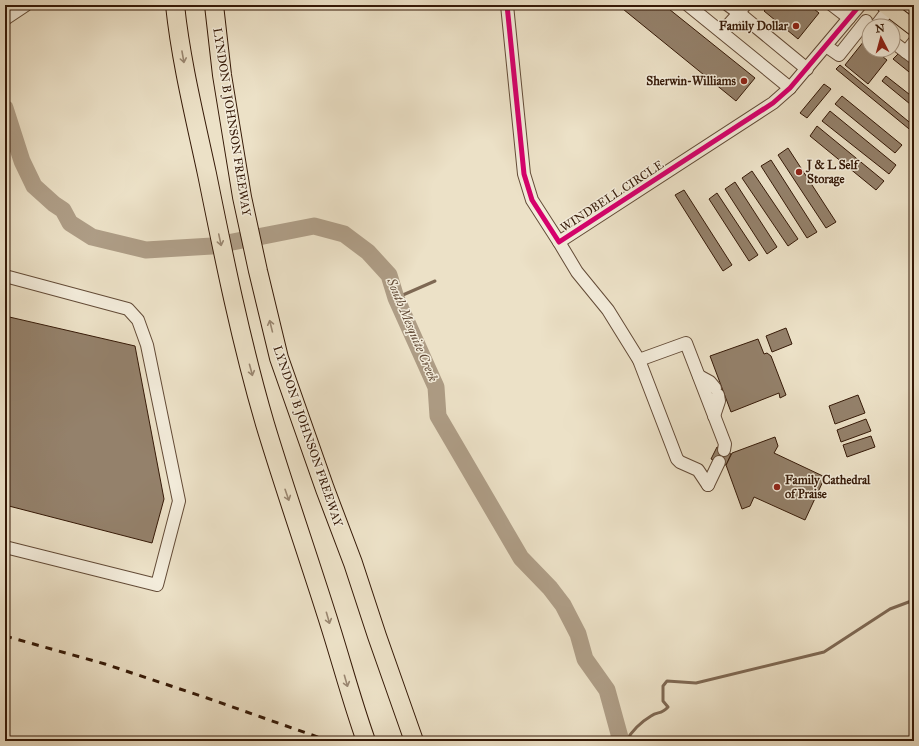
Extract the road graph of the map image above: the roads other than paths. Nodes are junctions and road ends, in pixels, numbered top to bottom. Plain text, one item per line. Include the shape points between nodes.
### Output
1 (26, 5) edge
2 (174, 5) edge
3 (507, 5) edge
4 (688, 5) edge
5 (728, 5) edge
6 (832, 5) edge
7 (214, 6) edge
8 (887, 7) edge
9 (742, 9) edge
10 (854, 12) edge
11 (862, 18) edge
12 (877, 18) edge
13 (5, 19) edge
14 (914, 28) edge
15 (722, 32) junction
16 (861, 34) edge
17 (826, 46) junction
18 (901, 46) edge
19 (911, 51) edge
20 (807, 69) junction
21 (790, 88) junction
22 (559, 242) junction
23 (5, 276) edge
24 (639, 360) junction
25 (699, 376) junction
26 (714, 416) junction
27 (724, 450) dead end
28 (719, 462) dead end
29 (5, 547) edge
30 (353, 704) junction
31 (406, 710) junction
32 (361, 741) edge
33 (366, 741) edge
34 (414, 741) edge
35 (422, 741) edge

1 - 13 street
2 -> 30 highway via 187,83 228,278 265,423
3 - 22 street, WINDBELL CIRCLE via 524,174 532,200
4 - 15 street
5 - 9 street
6 - 10 street
31 -> 7 highway, LYNDON B JOHNSON FREEWAY via 279,358 242,198 222,75
8 - 12 street
8 - 14 main road
9 - 15 street
9 - 20 street
10 - 11 street
10 - 17 street, WINDBELL CIRCLE
15 - 21 street
16 - 17 street via 839,55
17 - 20 street, WINDBELL CIRCLE
18 - 19 street
20 - 21 street, WINDBELL CIRCLE
21 - 22 street, WINDBELL CIRCLE via 764,109
22 - 24 street via 577,272 608,310
23 - 29 street via 128,309 138,320 147,345 179,501 157,585
24 - 25 street via 686,343
24 - 28 street via 677,459 698,470 708,485
25 - 26 street
25 - 26 street via 710,382 716,392 719,401
26 - 27 street via 725,444
30 - 32 highway
30 - 33 highway
31 - 34 highway
31 - 35 highway

